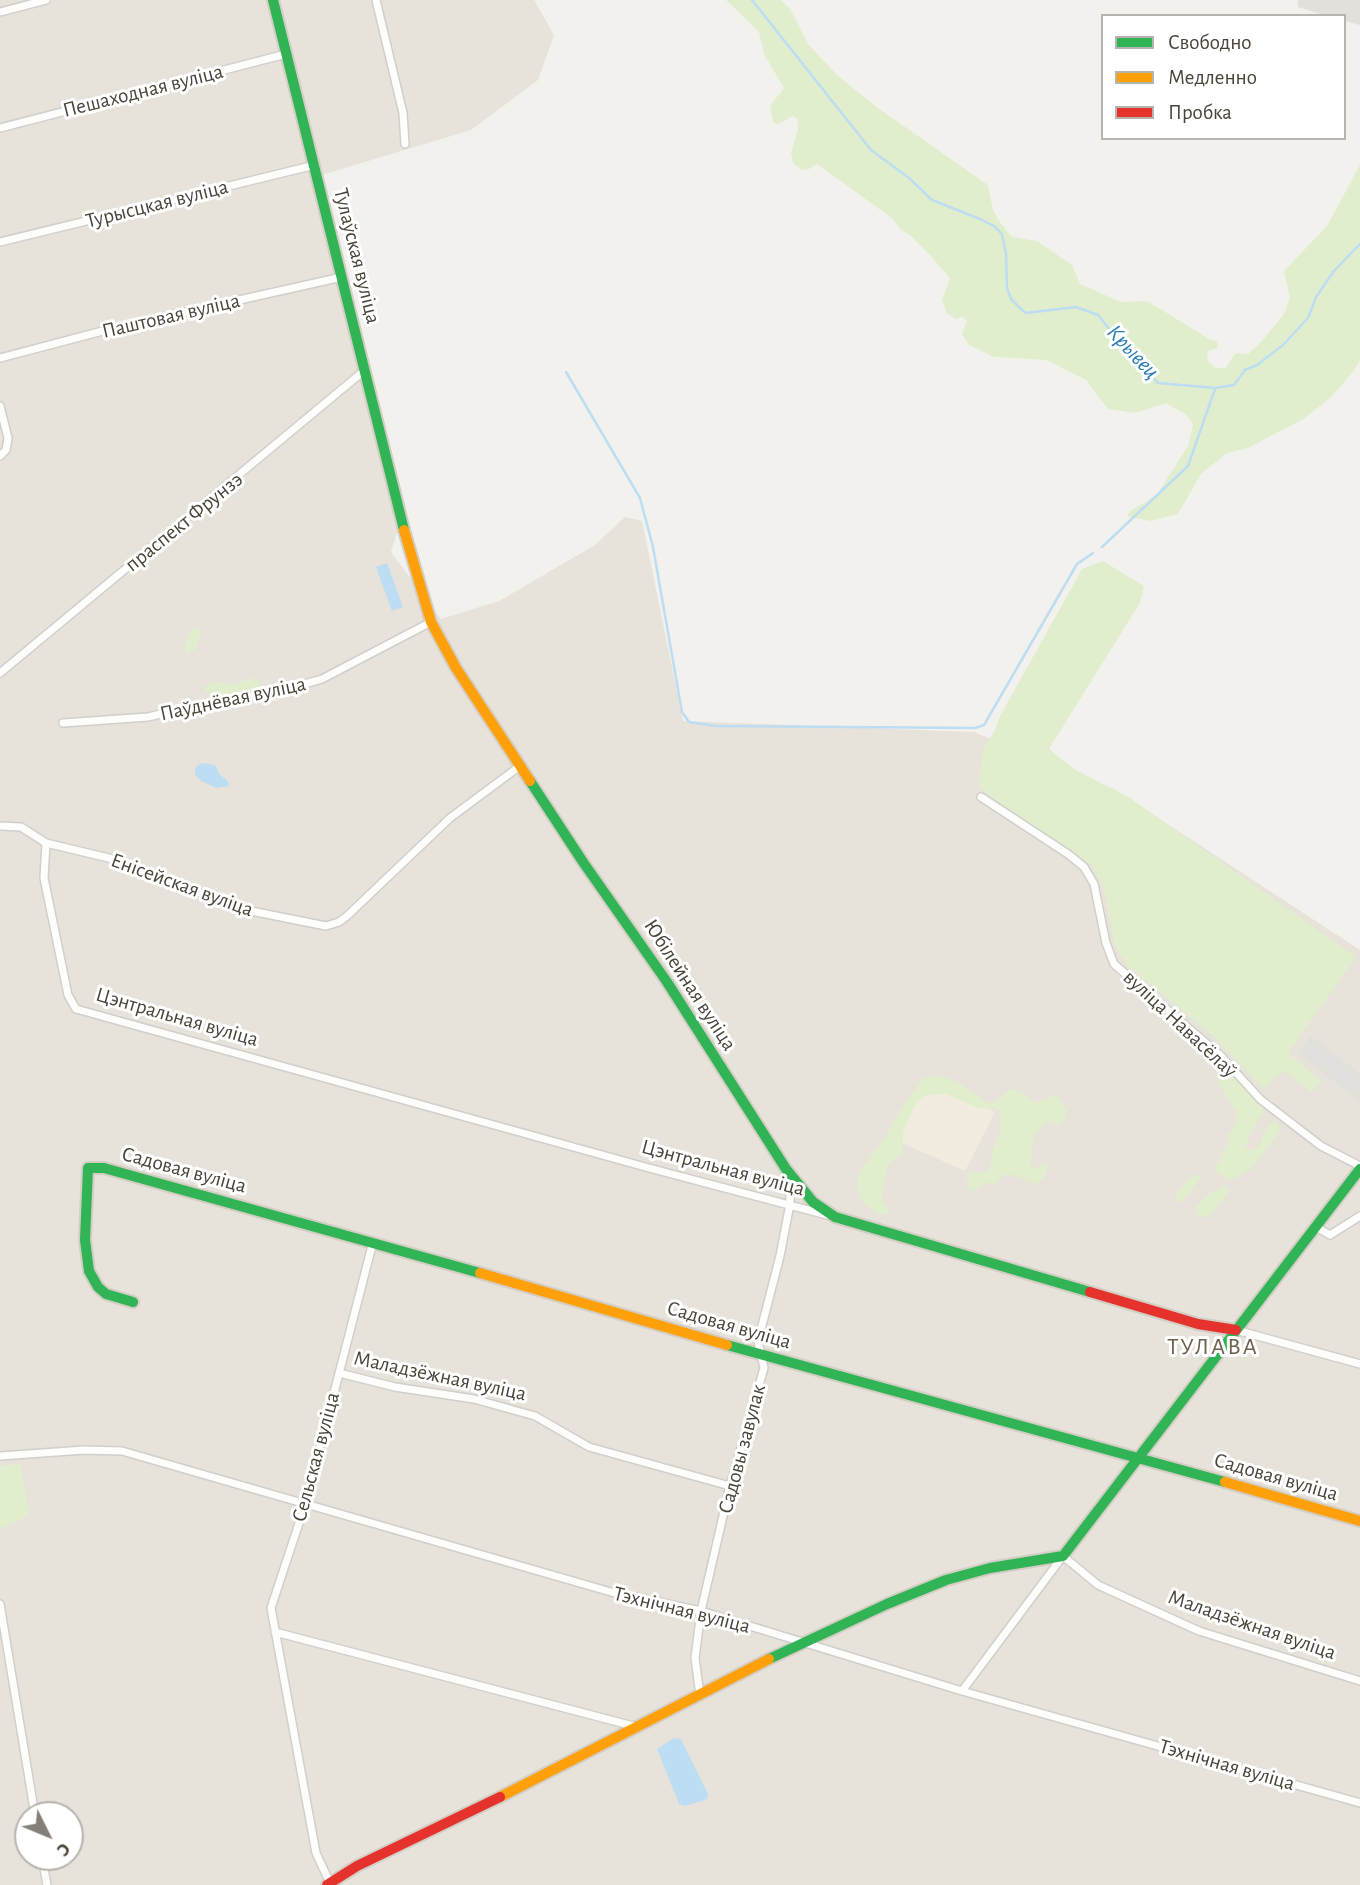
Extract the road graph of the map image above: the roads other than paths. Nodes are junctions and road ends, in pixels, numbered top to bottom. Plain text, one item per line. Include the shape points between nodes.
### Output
1 (46, 0) edge
2 (273, 0) edge
3 (376, 0) edge
4 (0, 12) edge
5 (286, 54) junction
6 (0, 128) edge
7 (405, 144) dead end
8 (315, 165) junction
9 (0, 242) edge
10 (342, 277) junction
11 (0, 358) edge
12 (366, 370) junction
13 (0, 406) edge
14 (0, 456) edge
15 (431, 622) junction
16 (0, 673) edge
17 (63, 723) dead end
18 (520, 766) junction
19 (981, 797) dead end
20 (0, 826) edge
21 (46, 843) junction
22 (1360, 1167) edge
23 (786, 1169) junction
24 (790, 1205) junction
25 (1360, 1216) edge
26 (835, 1217) junction
27 (1317, 1227) junction
28 (373, 1242) junction
29 (133, 1302) dead end
30 (1236, 1330) junction
31 (762, 1355) junction
32 (1360, 1364) edge
33 (339, 1373) junction
34 (0, 1456) edge
35 (1139, 1458) junction
36 (730, 1486) junction
37 (305, 1505) junction
38 (1360, 1521) edge
39 (1063, 1556) junction
40 (0, 1604) edge
41 (701, 1611) junction
42 (275, 1632) junction
43 (803, 1643) junction
44 (1360, 1681) edge
45 (962, 1691) junction
46 (700, 1695) junction
47 (637, 1727) junction
48 (33, 1801) edge
49 (1360, 1803) edge
50 (329, 1884) edge

1 - 4 street
2 - 5 street, Тулаўская вуліца
3 - 7 street via 403,113
5 - 6 street, Пешаходная вуліца
5 - 8 street, Тулаўская вуліца
8 - 9 street, Турысцкая вуліца
8 - 10 street, Тулаўская вуліца
10 - 11 street, Паштовая вуліца
10 - 12 street, Тулаўская вуліца
12 - 15 street, Тулаўская вуліца
12 - 16 street, праспект Фрунзэ
13 - 14 street via 8,445
15 - 17 street, Паўднёвая вуліца via 322,679 298,686 148,717
15 - 18 street, Юбілейная вуліца
18 - 21 street, Енісейская вуліца via 450,818 347,916 327,926 241,909 117,860
18 - 23 street, Юбілейная вуліца via 667,982
19 - 22 street, вуліца Навасёлаў via 1084,867 1094,884 1114,964 1221,1056 1260,1099 1321,1146
20 - 21 street, Енісейская вуліца via 21,827
21 - 24 street, Цэнтральная вуліца via 44,878 68,995 76,1009
22 - 27 street
23 - 24 street, Садовы завулак
23 - 26 street, Юбілейная вуліца via 813,1202
24 - 26 street, Цэнтральная вуліца
24 - 31 street, Садовы завулак via 758,1341
25 - 27 street via 1331,1236
26 - 30 street, Цэнтральная вуліца via 1198,1324
27 - 30 street
28 - 29 street, Садовая вуліца via 104,1168 88,1168 85,1240 89,1271 106,1294
28 - 31 street, Садовая вуліца
28 - 33 street, Сельская вуліца
30 - 32 street, Цэнтральная вуліца
30 - 35 street
31 - 35 street, Садовая вуліца
31 - 36 street, Садовы завулак via 764,1368
33 - 36 street, Маладзёжная вуліца via 535,1416 590,1447
33 - 37 street, Сельская вуліца
34 - 37 street, Тэхнічная вуліца via 122,1451
35 - 38 street, Садовая вуліца
35 - 39 street
36 - 41 street, Садовы завулак
37 - 41 street, Тэхнічная вуліца via 611,1592
37 - 42 street, Сельская вуліца via 271,1608
39 - 43 street via 946,1580
39 - 44 street, Маладзёжная вуліца via 1098,1585 1199,1631
39 - 45 street
40 - 48 street
41 - 43 street, Тэхнічная вуліца
41 - 46 street, Садовы завулак via 695,1658
42 - 47 street
42 - 50 street, Сельская вуліца via 316,1853
43 - 45 street, Тэхнічная вуліца
43 - 46 street
45 - 49 street, Тэхнічная вуліца
46 - 47 street
47 - 50 street

